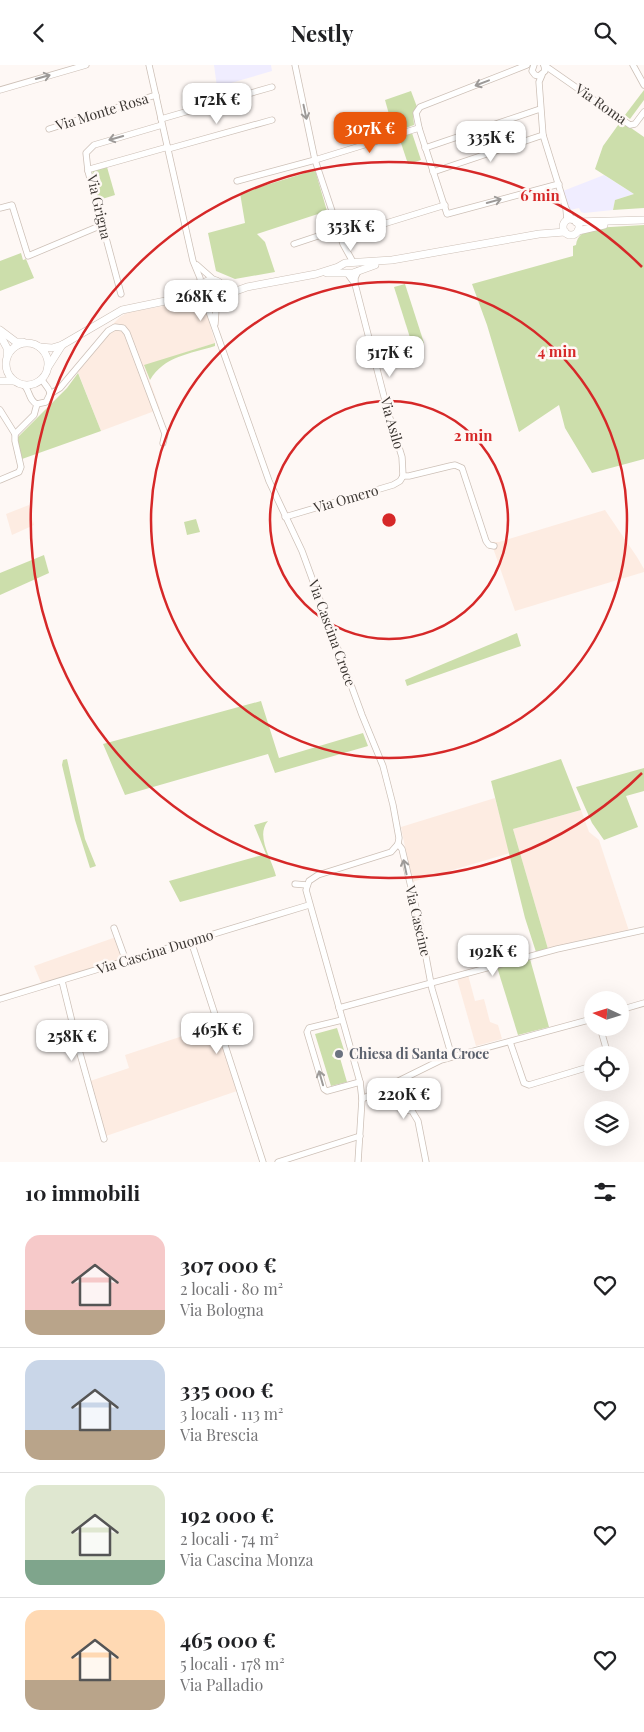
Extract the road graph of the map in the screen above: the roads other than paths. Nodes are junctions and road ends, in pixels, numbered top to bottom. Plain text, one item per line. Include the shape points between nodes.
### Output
1 (86, 65) edge
2 (149, 65) edge
3 (295, 65) edge
4 (544, 65) edge
5 (633, 65) edge
6 (529, 67) edge
7 (555, 72) junction
8 (543, 74) junction
9 (644, 85) edge
10 (272, 87) dead end
11 (0, 90) edge
12 (539, 91) junction
13 (156, 95) junction
14 (540, 109) junction
15 (644, 112) edge
16 (272, 120) dead end
17 (162, 122) junction
18 (418, 128) junction
19 (49, 129) dead end
20 (543, 135) junction
21 (168, 148) junction
22 (425, 148) junction
23 (315, 160) junction
24 (88, 171) junction
25 (433, 172) junction
26 (237, 181) dead end
27 (559, 184) junction
28 (444, 205) junction
29 (0, 209) edge
30 (644, 220) edge
31 (570, 221) junction
32 (618, 222) junction
33 (102, 225) junction
34 (338, 229) junction
35 (578, 231) junction
36 (565, 232) junction
37 (539, 234) junction
38 (341, 237) junction
39 (294, 244) dead end
40 (343, 244) junction
41 (392, 260) junction
42 (193, 261) junction
43 (353, 262) junction
44 (342, 264) junction
45 (358, 271) junction
46 (347, 273) junction
47 (316, 274) junction
48 (214, 280) junction
49 (355, 284) junction
50 (223, 286) junction
51 (247, 287) junction
52 (201, 289) junction
53 (121, 295) dead end
54 (224, 295) junction
55 (175, 299) junction
56 (204, 301) junction
57 (220, 302) junction
58 (0, 329) edge
59 (216, 331) junction
60 (0, 335) edge
61 (23, 343) junction
62 (62, 345) junction
63 (40, 347) junction
64 (6, 358) junction
65 (0, 367) edge
66 (48, 367) junction
67 (42, 379) junction
68 (0, 381) edge
69 (14, 381) junction
70 (24, 385) junction
71 (49, 392) junction
72 (37, 404) junction
73 (0, 410) edge
74 (15, 434) junction
75 (163, 443) dead end
76 (403, 476) junction
77 (0, 479) edge
78 (285, 517) junction
79 (494, 546) dead end
80 (398, 844) junction
81 (295, 885) dead end
82 (307, 885) junction
83 (309, 905) junction
84 (114, 928) dead end
85 (644, 930) edge
86 (191, 941) junction
87 (126, 961) junction
88 (62, 981) junction
89 (432, 983) junction
90 (0, 999) edge
91 (644, 1003) edge
92 (629, 1007) edge
93 (339, 1008) junction
94 (342, 1020) junction
95 (584, 1021) edge
96 (510, 1042) junction
97 (452, 1057) junction
98 (584, 1068) edge
99 (360, 1082) junction
100 (381, 1090) junction
101 (362, 1099) junction
102 (360, 1136) junction
103 (104, 1139) dead end
104 (263, 1162) edge
105 (278, 1162) edge
106 (358, 1162) edge
107 (426, 1162) edge

11 -> 1 street
2 - 13 street
3 -> 23 street
4 - 7 street, Via Roma
4 - 8 street
5 - 9 street
6 - 8 street via 537,76
6 - 12 street
6 -> 18 street via 420,107 416,113
7 - 8 street
7 - 15 street, Via Roma via 630,125
8 - 12 street
10 - 17 street
12 - 14 street
13 - 17 street
13 - 19 street, Via Monte Rosa
14 - 20 street
14 - 22 street
16 - 21 street, Via Grigna
17 - 21 street
17 -> 24 street via 94,145 86,153
18 - 22 street
18 - 23 street
20 - 25 street
20 - 27 street
21 - 24 street, Via Grigna
21 - 42 street
22 - 25 street
23 - 26 street
23 - 34 street
24 - 33 street, Via Grigna
25 - 28 street
28 -> 27 street via 447,214
27 - 31 street
28 - 38 street
29 - 33 street via 12,205 28,256
30 - 32 street
31 - 32 street
31 - 35 street via 578,226
31 - 36 street via 563,228
31 - 37 street
32 - 35 street
33 - 53 street, Via Grigna
34 - 38 street
34 - 39 street
35 - 36 street via 572,235
36 - 37 street
37 - 41 street
38 - 40 street
40 - 43 street
40 - 44 street
41 - 43 street
41 - 45 street
42 - 48 street
42 - 52 street
43 - 44 street
44 - 47 street
45 - 46 street
45 - 49 street, Via Asilo
46 - 47 street
46 - 49 street, Via Asilo
47 - 51 street
48 - 50 street
48 - 52 street via 206,281
49 - 76 street, Via Asilo via 402,457
50 - 51 street
50 - 54 street
51 - 54 street
52 - 55 street
52 - 56 street
54 - 57 street
55 - 56 street
55 - 62 street via 122,310
56 - 57 street via 213,305
56 - 59 street, Via Cascina Croce
57 - 59 street, Via Cascina Croce via 215,317
58 - 61 street via 16,342
59 - 78 street, Via Cascina Croce
60 - 64 street via 7,348
61 - 63 street
61 - 64 street via 14,347
62 - 63 street
62 - 66 street
63 - 66 street via 47,356
64 - 65 street
64 - 69 street via 7,372
66 - 67 street
67 - 70 street
67 - 71 street
68 - 69 street
69 - 70 street
70 - 72 street
71 - 72 street via 46,402
71 - 75 street via 57,390 108,331 115,327 123,328 165,434
72 - 74 street via 34,415
73 - 74 street
74 - 77 street via 21,467
76 - 78 street, Via Omero via 393,485
76 - 79 street, Via Omero via 455,465 462,468 486,541
78 - 80 street, Via Cascina Croce via 312,576 383,766
80 - 82 street via 391,852 318,875
89 -> 80 street, Via Cascine via 402,849
81 - 82 street
82 - 83 street
83 - 86 street, Via Cascina Duomo
83 - 93 street
84 - 87 street
85 - 89 street via 557,949
86 - 87 street, Via Cascina Duomo
86 - 104 street
87 - 88 street, Via Cascina Duomo
88 - 90 street, Via Cascina Duomo
88 - 103 street
89 - 93 street
89 - 97 street, Via Cascine
91 - 92 street
93 - 94 street
94 - 99 street
99 -> 94 street via 327,1091 324,1089 307,1032 309,1028
95 - 96 street
96 - 97 street
96 - 98 street via 526,1085
97 - 100 street
99 - 101 street
100 - 101 street
100 - 107 street via 384,1098 397,1097 400,1109 412,1111 418,1121
101 - 102 street
102 - 105 street
102 - 106 street

